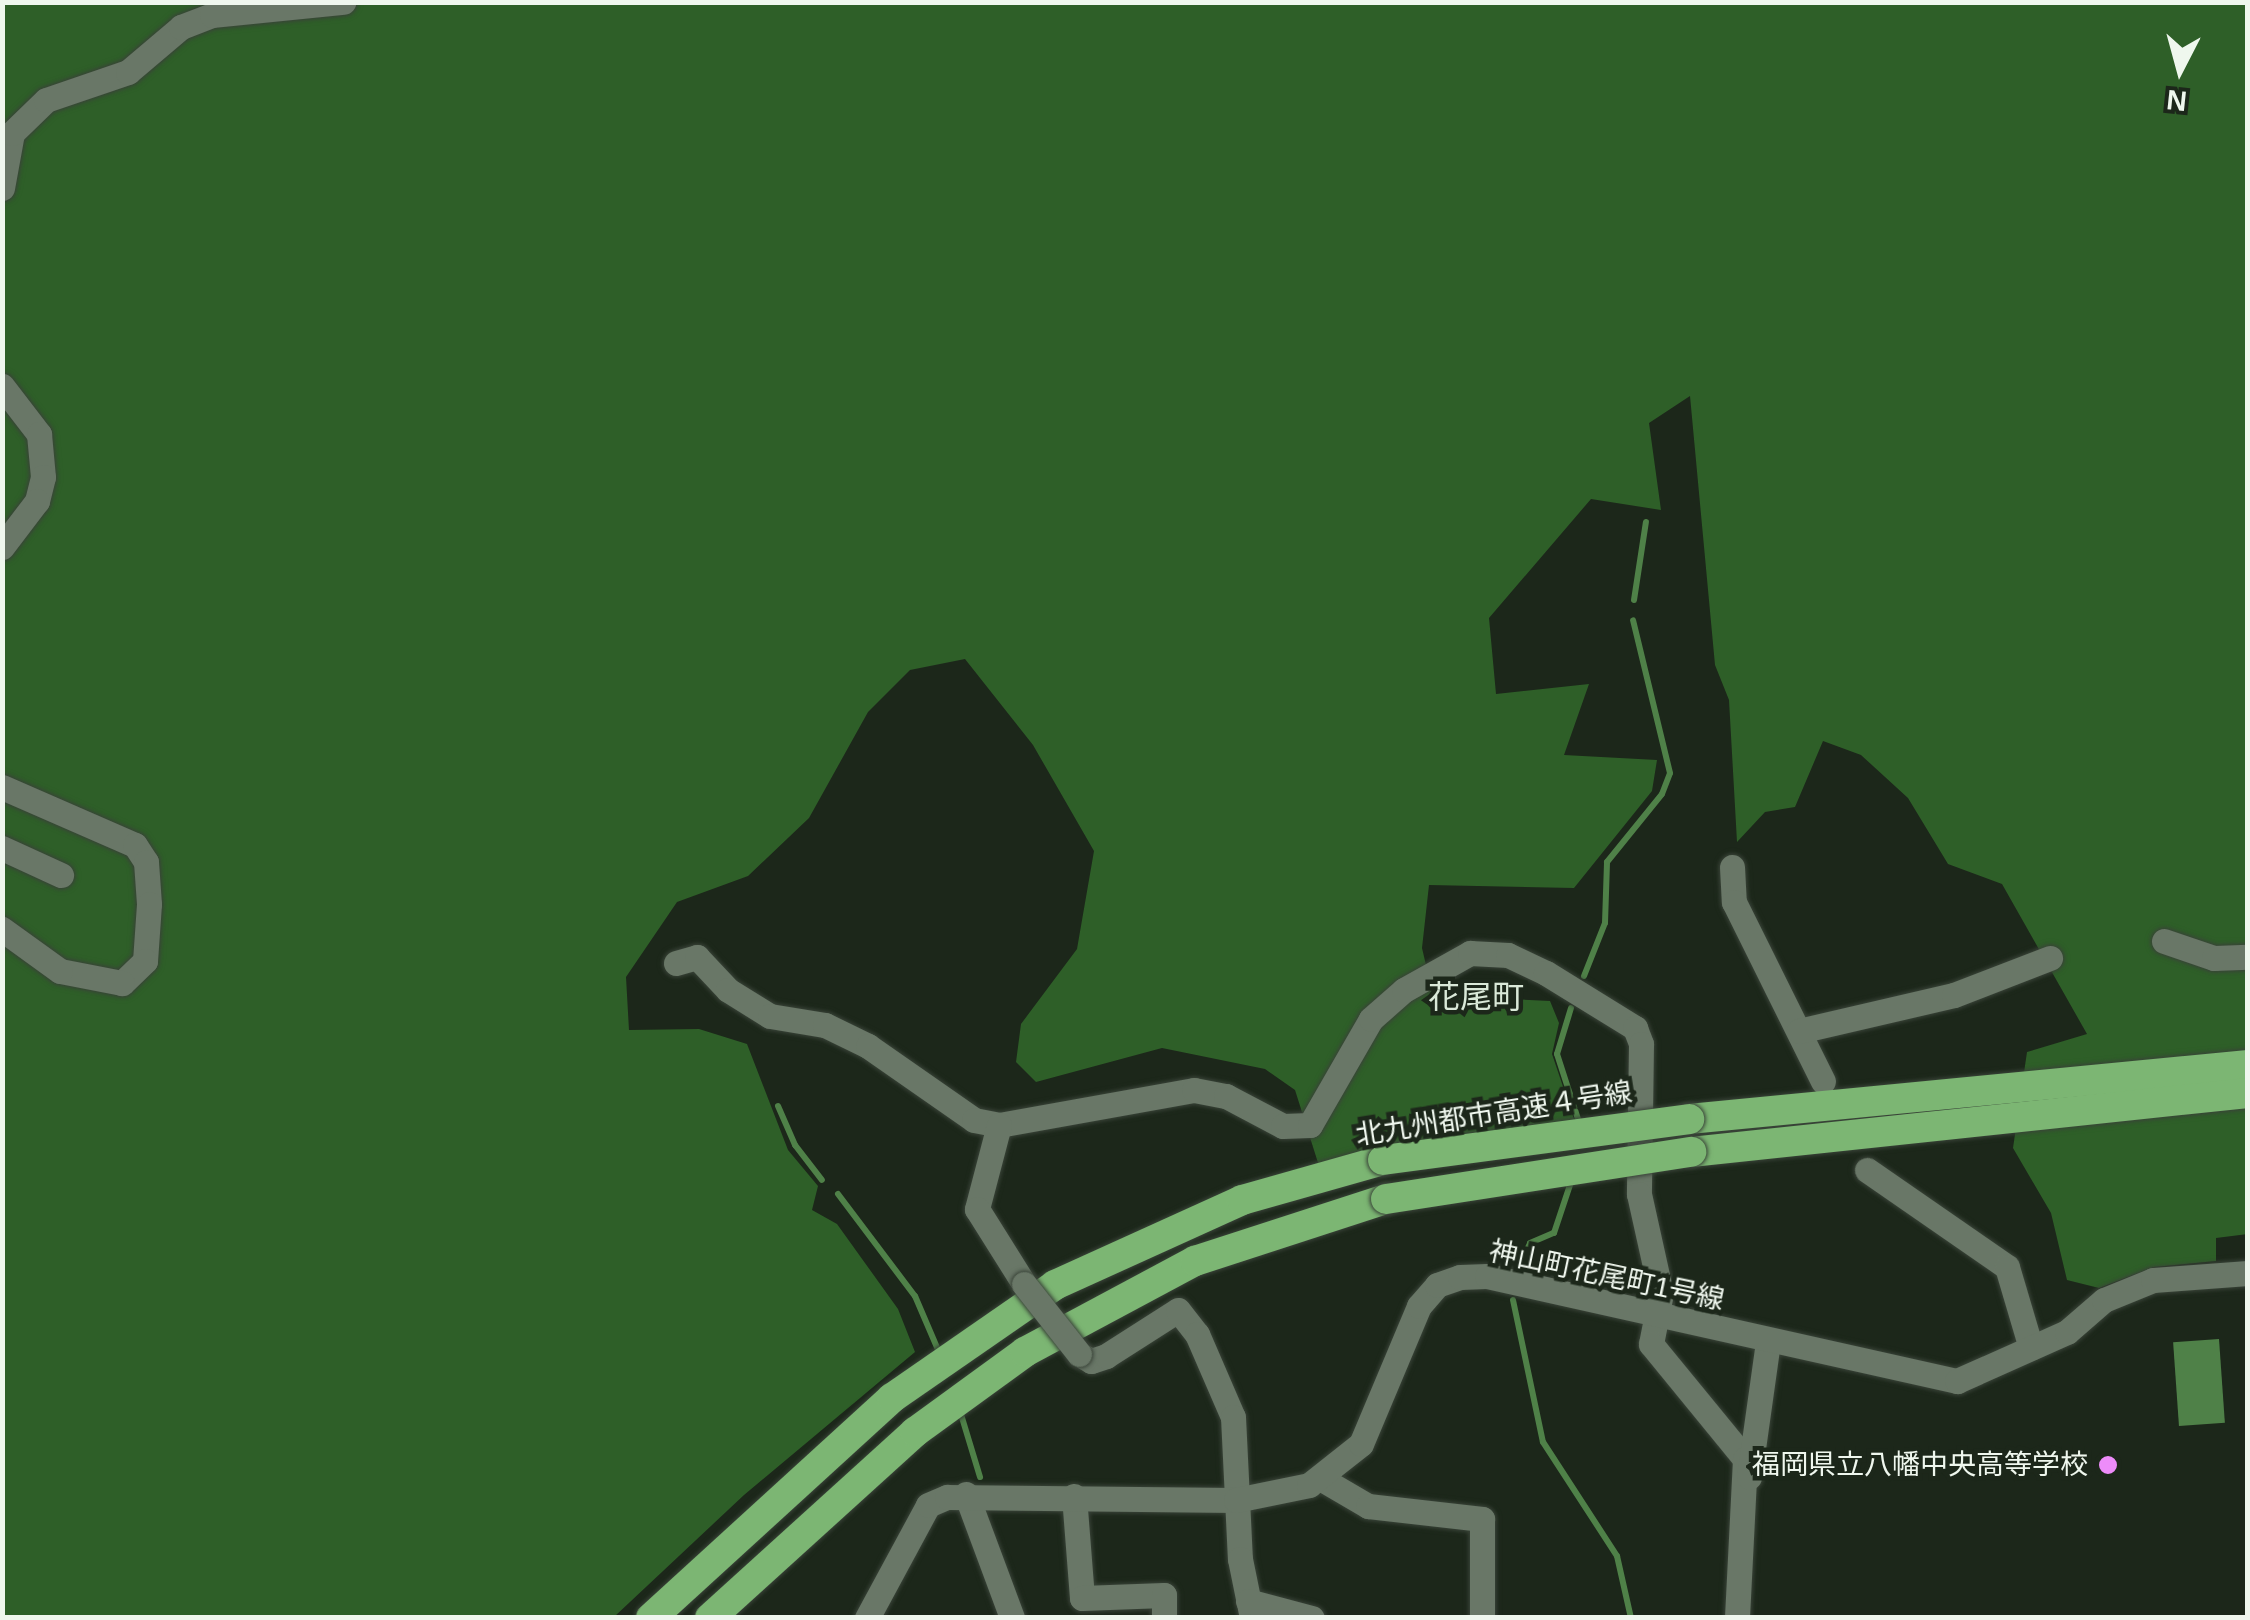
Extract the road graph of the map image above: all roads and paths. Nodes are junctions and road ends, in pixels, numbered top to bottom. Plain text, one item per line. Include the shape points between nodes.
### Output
1 (343, 2) edge
2 (2, 188) edge
3 (2, 386) edge
4 (2, 547) edge
5 (2, 787) edge
6 (2, 848) edge
7 (1732, 867) dead end
8 (61, 875) dead end
9 (2, 930) edge
10 (2164, 941) dead end
11 (2248, 956) edge
12 (2050, 958) dead end
13 (676, 963) dead end
14 (1799, 1031) junction
15 (2248, 1065) edge
16 (1824, 1081) dead end
17 (2248, 1093) edge
18 (999, 1125) junction
19 (1867, 1170) dead end
20 (2248, 1273) edge
21 (1657, 1316) junction
22 (1768, 1342) junction
23 (2031, 1348) junction
24 (1320, 1478) junction
25 (1749, 1482) junction
26 (966, 1494) junction
27 (1074, 1496) junction
28 (1236, 1500) junction
29 (1250, 1609) edge
30 (650, 1618) edge
31 (710, 1618) edge
32 (868, 1618) edge
33 (1012, 1618) edge
34 (1164, 1618) edge
35 (1312, 1618) edge
36 (1482, 1618) edge
37 (1736, 1618) edge

1 - 2 street via 212,16 181,27 128,72 46,100 12,133
3 - 4 street via 38,434 43,477 37,500
5 - 9 street via 136,845 146,862 150,904 144,961 122,983 60,971
6 - 8 street
7 - 14 street via 1734,902
10 - 11 street via 2214,958
12 - 14 street via 1954,995
13 - 18 street via 697,956 728,990 770,1016 825,1025 868,1046 974,1120
14 - 16 street
15 - 30 highway, 北九州都市高速４号線, bridge via 1689,1119 1383,1160 1176,1226 1005,1316 892,1398
17 - 31 highway, bridge via 1691,1152 1386,1200 1195,1261 1025,1352 915,1432
18 - 21 street via 1194,1090 1226,1096 1282,1126 1310,1125 1372,1019 1404,990 1470,953 1508,955 1634,1028 1641,1044 1639,1194 1661,1293
18 - 28 street, bridge via 976,1209 1024,1284 1091,1360 1178,1310 1197,1334 1232,1417
19 - 23 street via 2006,1267
20 - 23 street, 神山町花尾町1号線 via 2153,1280 2104,1300 2067,1332
21 - 22 street, 神山町花尾町1号線
21 - 24 street, 神山町花尾町1号線 via 1487,1276 1437,1285 1419,1306 1362,1444
21 - 25 street via 1651,1344 1745,1459
22 - 23 street, 神山町花尾町1号線 via 1956,1380
22 - 25 street
24 - 28 street, 神山町花尾町1号線 via 1277,1495
24 - 36 street via 1368,1506 1482,1519
25 - 37 street
26 - 27 street, 神山町花尾町1号線
26 - 32 street, 神山町花尾町1号線 via 928,1505
26 - 33 street
27 - 28 street, 神山町花尾町1号線
27 - 34 street via 1082,1598 1164,1595
28 - 29 street
29 - 35 street

